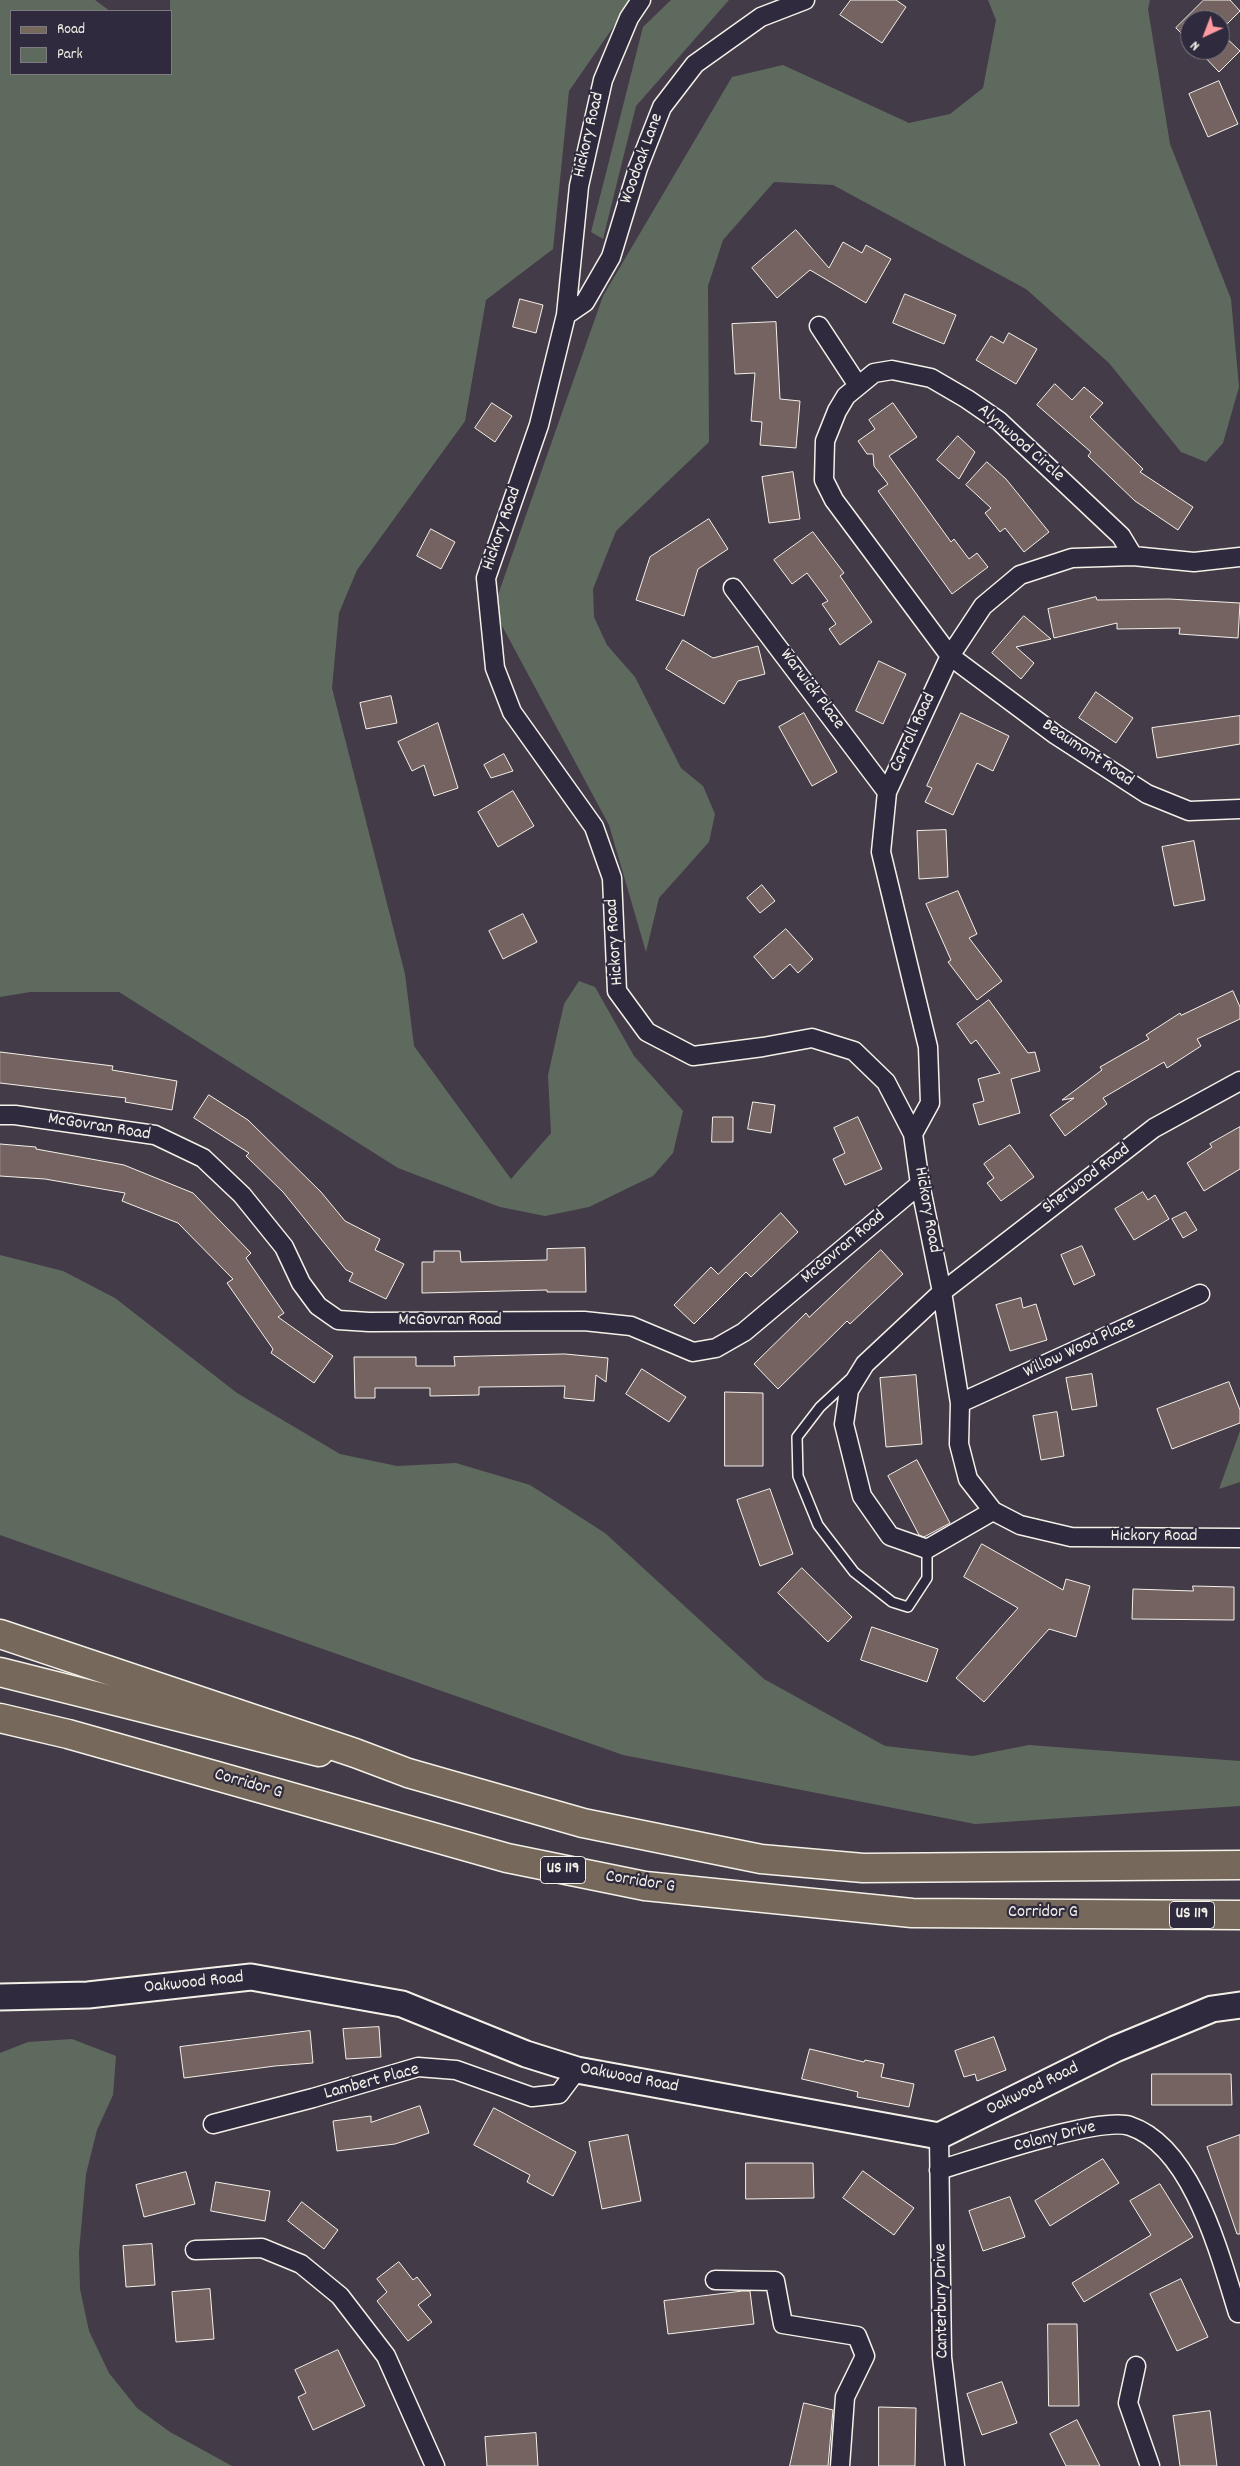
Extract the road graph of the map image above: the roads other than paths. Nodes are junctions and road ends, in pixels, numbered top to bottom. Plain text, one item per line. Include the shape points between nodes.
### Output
1 (641, 0) edge
2 (805, 0) edge
3 (566, 315) junction
4 (819, 326) dead end
5 (858, 384) junction
6 (1133, 556) junction
7 (1240, 557) edge
8 (733, 588) dead end
9 (950, 656) junction
10 (887, 792) junction
11 (1240, 809) edge
12 (1240, 1081) edge
13 (0, 1115) edge
14 (914, 1134) junction
15 (920, 1184) junction
16 (942, 1292) junction
17 (1200, 1294) dead end
18 (865, 1364) junction
19 (960, 1403) junction
20 (993, 1511) junction
21 (1240, 1538) edge
22 (927, 1549) junction
23 (0, 1634) edge
24 (0, 1672) edge
25 (0, 1718) edge
26 (34, 1726) junction
27 (0, 1736) edge
28 (408, 1773) junction
29 (1240, 1865) edge
30 (1240, 1915) edge
31 (0, 1997) edge
32 (1240, 2005) edge
33 (577, 2070) junction
34 (213, 2124) dead end
35 (939, 2136) junction
36 (939, 2170) junction
37 (195, 2250) dead end
38 (715, 2280) dead end
39 (1238, 2313) dead end
40 (1136, 2366) dead end
41 (435, 2466) edge
42 (840, 2466) edge
43 (955, 2466) edge
44 (1150, 2466) edge

1 - 3 street, Hickory Road via 628,18 603,80 579,186
2 - 3 street, Woodoak Lane via 761,17 694,64 662,107 638,168 611,257 585,302
3 - 14 street, Hickory Road via 539,426 486,578 489,625 495,668 512,712 594,827 612,878 618,991 646,1032 693,1056 812,1038 854,1051 886,1082
4 - 5 street
5 - 6 street, Alynwood Circle via 874,373 908,372 931,378 967,399 999,421 1121,536
5 - 9 street, Alynwood Circle via 846,396 825,441 824,480 834,500 874,556
6 - 7 street, Carroll Road via 1194,562
6 - 9 street, Carroll Road via 1072,558 1020,575 984,606
8 - 10 street, Warwick Place
9 - 10 street, Carroll Road
9 - 11 street, Beaumont Road via 1056,735 1147,794 1189,811
10 - 14 street, Carroll Road via 881,852 928,1047 930,1103
12 - 16 street, Sherwood Road via 1154,1128
13 - 15 street, McGovran Road via 155,1135 203,1158 242,1195 284,1247 301,1283 318,1306 338,1320 584,1321 631,1326 692,1352 716,1348 744,1332
14 - 15 street, Hickory Road
15 - 16 street, Hickory Road
16 - 18 street, Sherwood Road
16 - 19 street, Hickory Road
17 - 19 street, Willow Wood Place
18 - 22 street, Sherwood Road via 849,1390 844,1424 862,1496 890,1536
18 - 22 lane via 820,1407 798,1437 798,1476 818,1525 854,1572 892,1602 908,1607 927,1578
19 - 20 street, Hickory Road via 959,1444 968,1479
20 - 21 street, Hickory Road via 1020,1525 1071,1537
20 - 22 street
23 - 28 main road
24 - 28 main road
25 - 26 main road, Corridor G / US 119
26 - 27 main road
26 - 30 main road, Corridor G / US 119 via 507,1858 645,1886 912,1913
28 - 29 main road via 583,1824 761,1858 863,1868
31 - 33 street, Oakwood Road via 88,1996 251,1977 402,2004 526,2054
32 - 35 street, Oakwood Road via 1212,2009 1115,2049
33 - 34 street, Lambert Place via 559,2094 532,2097 456,2070 418,2067
33 - 35 street, Oakwood Road
35 - 36 street, Canterbury Drive
36 - 39 street, Colony Drive via 1089,2126 1129,2126 1161,2144 1183,2170 1213,2236
36 - 43 street, Canterbury Drive via 942,2356
37 - 41 street via 262,2248 301,2264 340,2296 386,2356
38 - 42 street via 775,2281 783,2324 857,2336 865,2356 844,2397
40 - 44 street via 1128,2403

